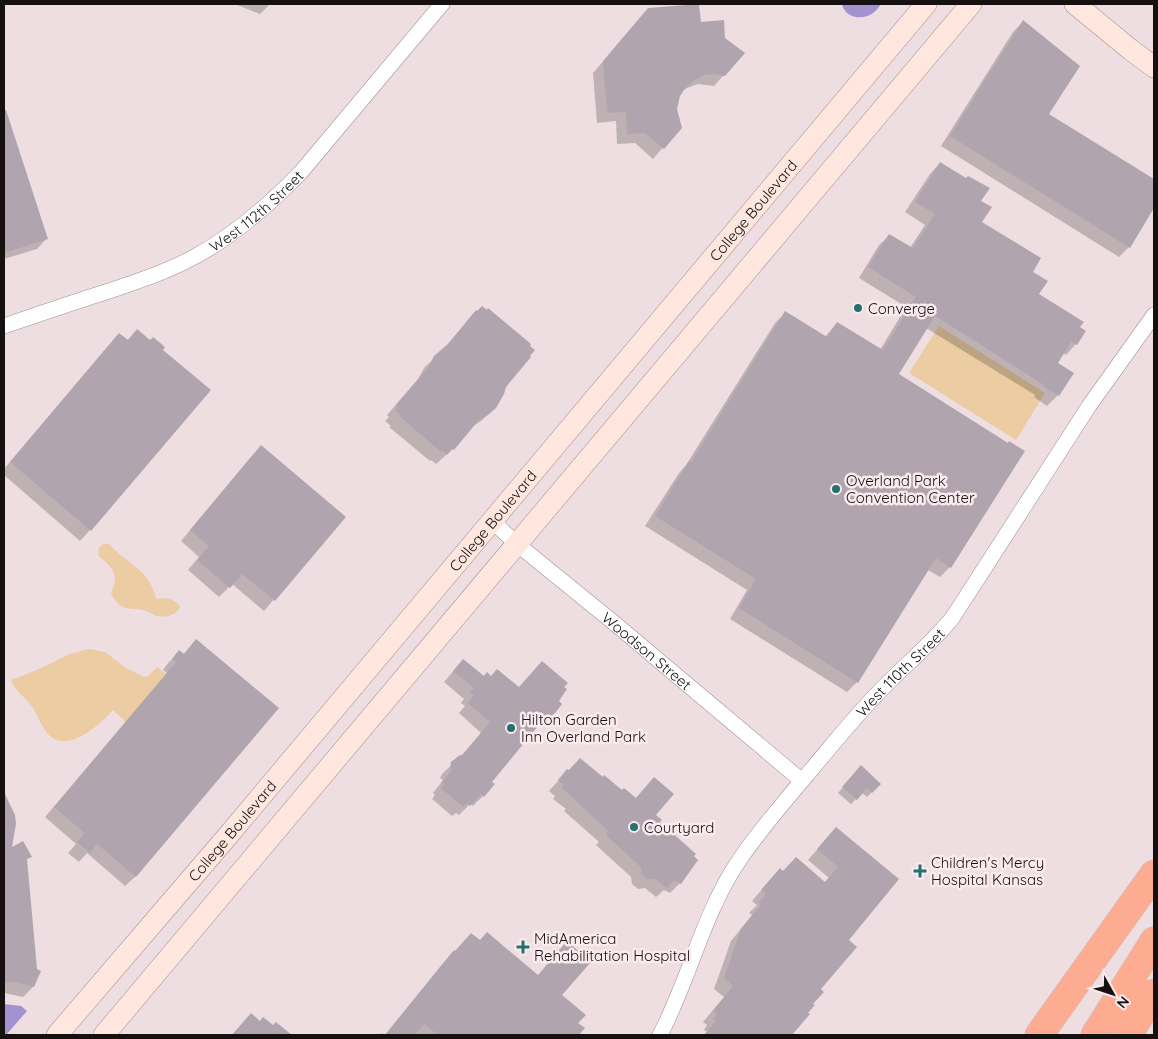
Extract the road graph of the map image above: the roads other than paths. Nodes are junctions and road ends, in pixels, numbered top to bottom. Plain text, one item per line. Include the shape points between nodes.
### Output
1 (442, 4) edge
2 (926, 4) edge
3 (971, 4) edge
4 (1075, 4) edge
5 (1152, 68) edge
6 (1154, 315) edge
7 (4, 326) edge
8 (492, 521) junction
9 (517, 544) junction
10 (802, 781) junction
11 (1154, 874) edge
12 (1154, 941) edge
13 (1154, 993) edge
14 (1154, 1005) edge
15 (57, 1035) edge
16 (104, 1035) edge
17 (660, 1035) edge
18 (1039, 1035) edge
19 (1095, 1035) edge
20 (1128, 1035) edge
21 (1140, 1035) edge

1 - 7 street, West 112th Street via 301,172 277,197 231,234 193,258 157,274
2 - 8 main road, College Boulevard
3 - 9 main road
4 - 5 main road
6 - 10 street, West 110th Street via 1089,406 953,617 875,696
8 - 9 street, Woodson Street
8 - 15 main road, College Boulevard
9 - 10 street, Woodson Street
9 - 16 main road
10 - 17 street, West 110th Street via 762,829 720,891
11 - 18 highway
12 - 19 highway
13 - 20 highway
14 - 21 highway

